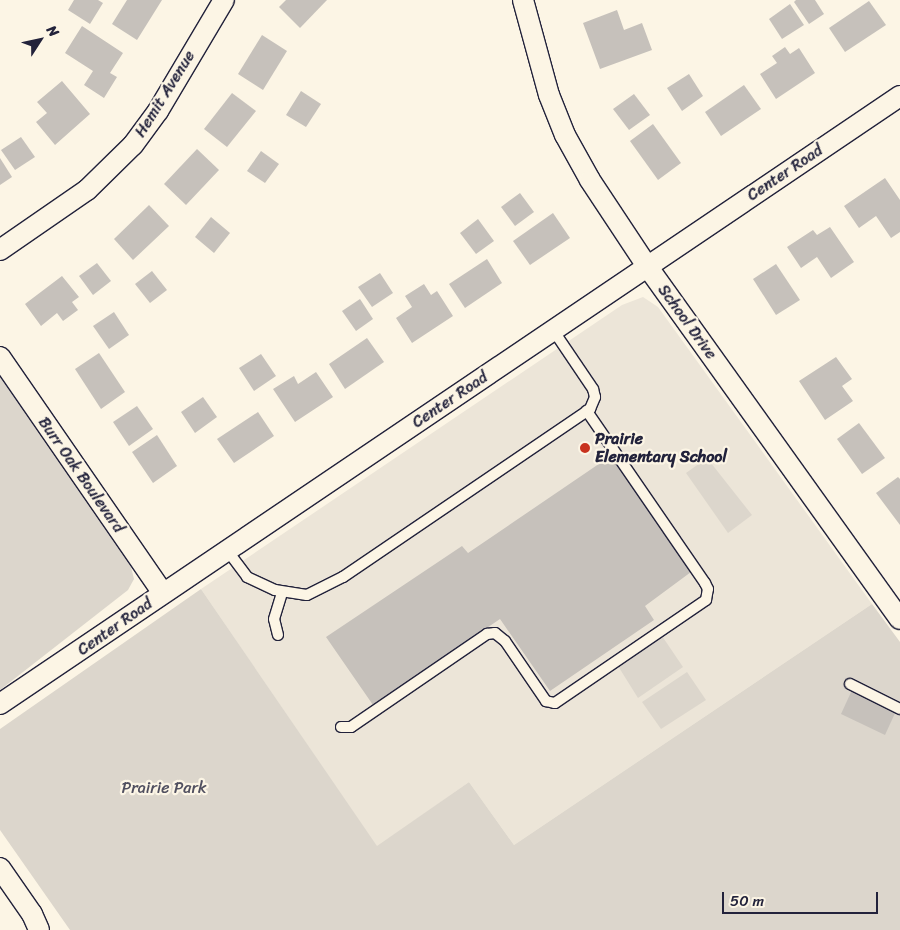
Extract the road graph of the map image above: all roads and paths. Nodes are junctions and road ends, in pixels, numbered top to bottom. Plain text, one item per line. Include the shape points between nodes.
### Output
1 (224, 0) edge
2 (523, 0) edge
3 (900, 96) edge
4 (0, 250) edge
5 (647, 266) junction
6 (553, 330) junction
7 (0, 357) edge
8 (587, 410) junction
9 (227, 550) junction
10 (282, 592) junction
11 (163, 594) junction
12 (900, 619) edge
13 (278, 635) dead end
14 (850, 684) dead end
15 (0, 704) edge
16 (900, 709) edge
17 (341, 727) dead end
18 (0, 868) edge
19 (39, 930) edge

1 - 4 street, Hemit Avenue via 158,111 133,146 87,190
2 - 5 street, School Drive via 532,41 565,135 590,180
3 - 5 street, Center Road
5 - 6 street, Center Road
5 - 12 street, School Drive
6 - 8 lane via 593,389 595,397
6 - 9 street, Center Road
7 - 11 street, Burr Oak Boulevard
8 - 10 lane via 330,586 307,595
8 - 17 lane via 705,582 708,589 706,600 554,703 546,702 505,640 495,633 487,634 351,727
9 - 10 lane via 247,577
9 - 11 street, Center Road
10 - 13 lane via 274,620
11 - 15 street, Center Road
14 - 16 lane
18 - 19 street via 32,914

